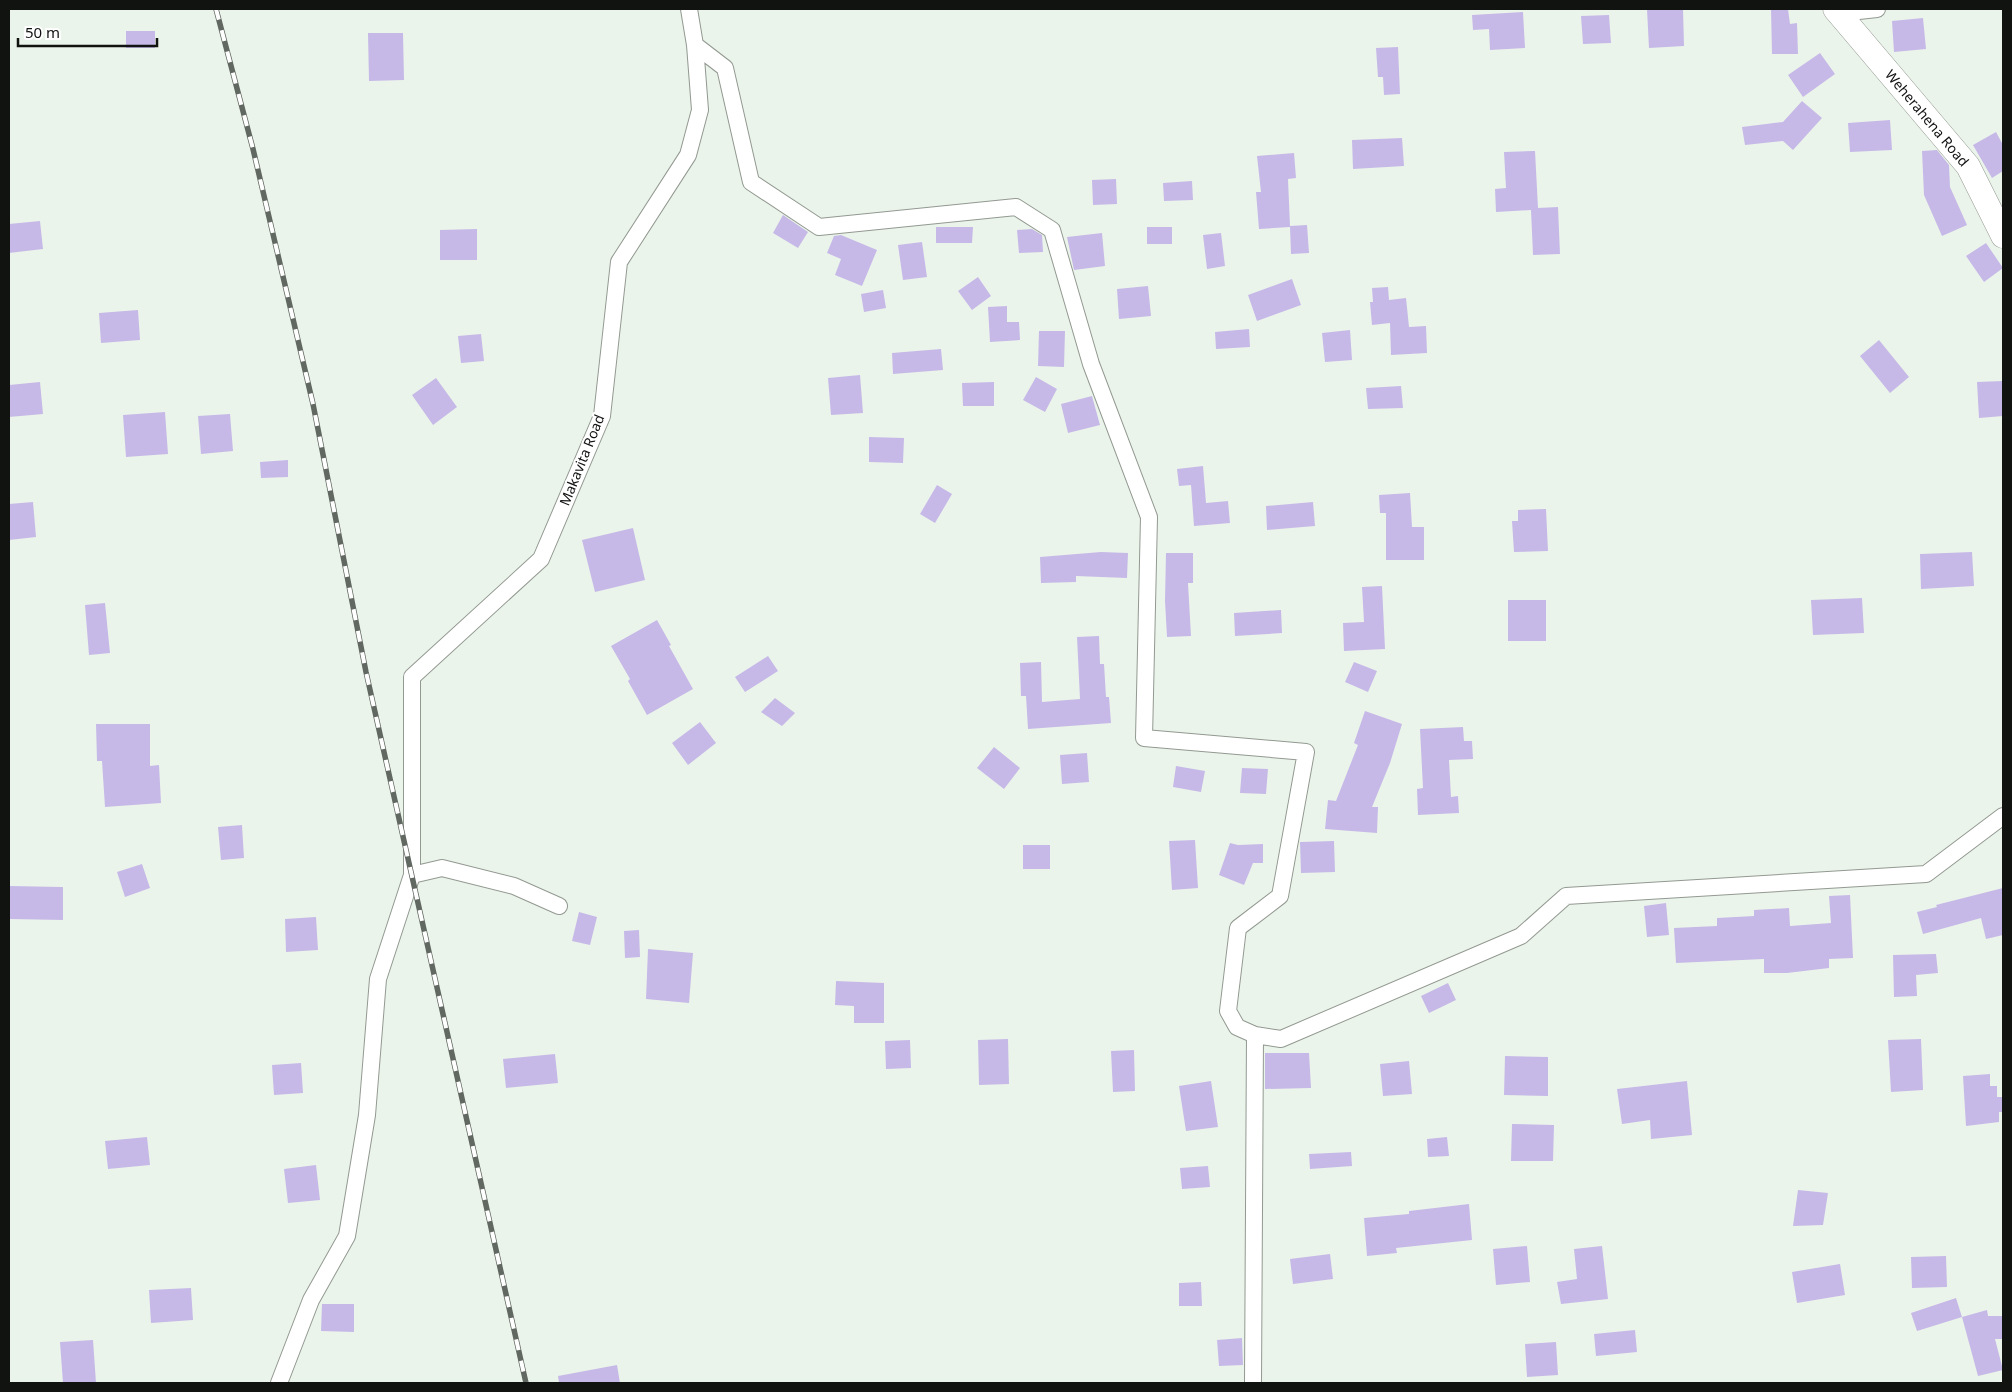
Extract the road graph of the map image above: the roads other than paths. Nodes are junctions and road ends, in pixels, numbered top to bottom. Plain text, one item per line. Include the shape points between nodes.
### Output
1 (689, 9) edge
2 (1877, 9) edge
3 (1838, 11) edge
4 (695, 45) junction
5 (2001, 224) edge
6 (2003, 816) edge
7 (412, 875) junction
8 (559, 906) dead end
9 (1255, 1035) junction
10 (280, 1383) edge
11 (1253, 1383) edge

1 - 4 street, Makavita Road
2 - 3 street
3 - 5 main road, Weherahena Road via 1968,166
4 - 7 street, Makavita Road via 700,110 688,155 619,262 602,416 541,559 412,677
4 - 9 street via 725,68 750,182 819,228 1016,207 1052,230 1090,364 1149,517 1144,738 1306,752 1280,896 1238,928 1228,1011 1237,1027
6 - 9 street via 1926,874 1566,896 1521,936 1281,1040
7 - 8 street via 442,868 514,886
7 - 10 street, Makavita Road via 378,979 367,1115 347,1236 311,1300
9 - 11 street

